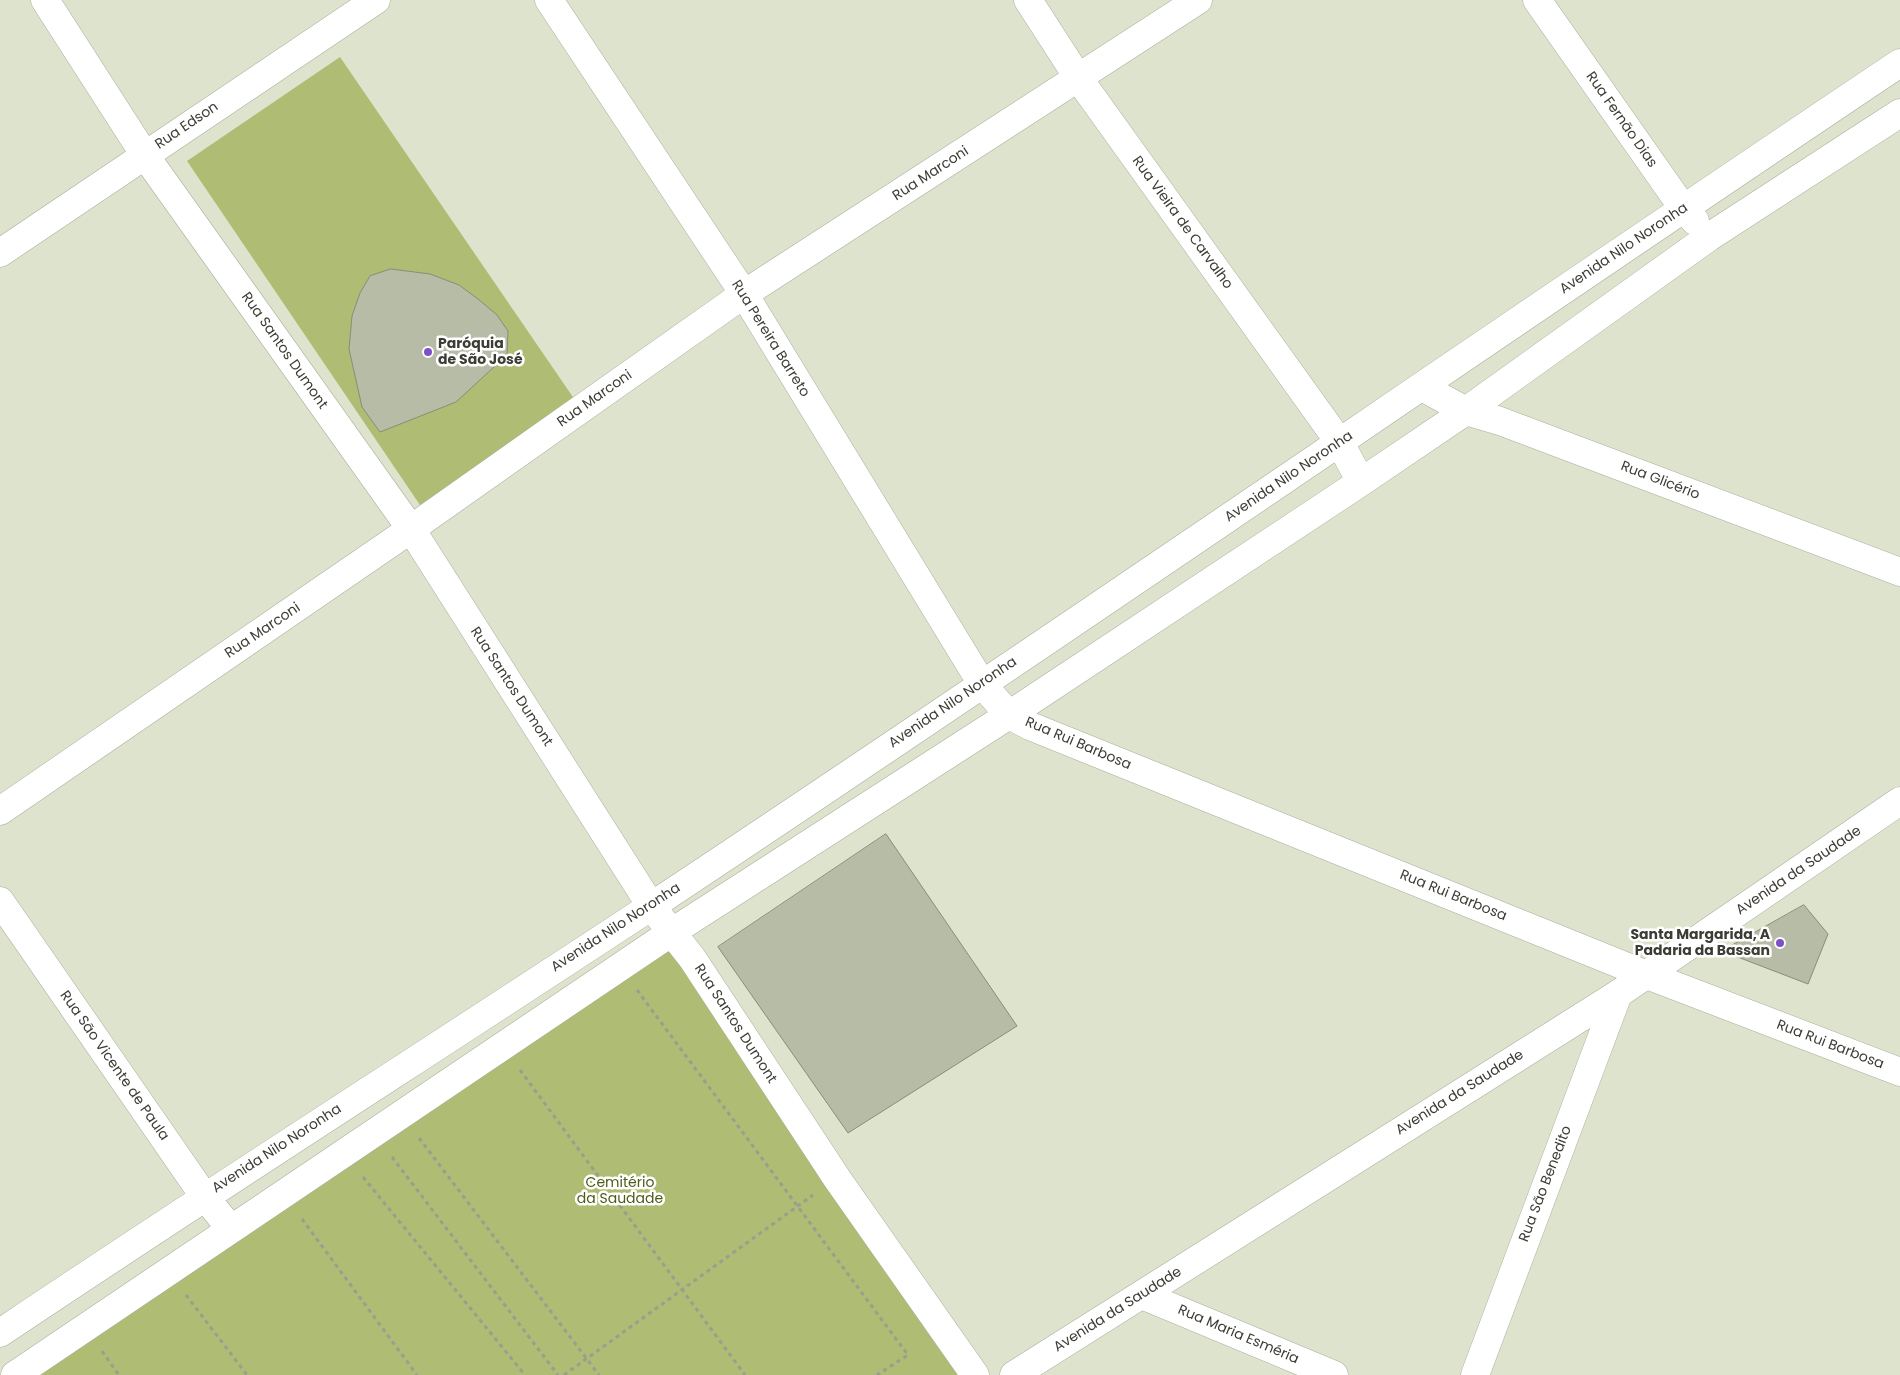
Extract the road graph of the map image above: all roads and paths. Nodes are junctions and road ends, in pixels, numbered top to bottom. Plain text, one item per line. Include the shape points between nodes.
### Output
1 (45, 0) edge
2 (376, 0) edge
3 (549, 0) edge
4 (1028, 0) edge
5 (1198, 0) edge
6 (1537, 0) edge
7 (1900, 63) edge
8 (1079, 79) junction
9 (1900, 113) edge
10 (144, 154) junction
11 (1683, 208) junction
12 (1709, 237) junction
13 (0, 253) edge
14 (744, 294) junction
15 (1422, 387) junction
16 (1466, 411) junction
17 (1340, 444) junction
18 (1360, 482) junction
19 (411, 529) junction
20 (1900, 572) edge
21 (982, 684) junction
22 (1008, 715) junction
23 (1900, 801) edge
24 (0, 811) edge
25 (0, 901) edge
26 (651, 906) junction
27 (672, 932) junction
28 (1647, 975) junction
29 (633, 985) dead end
30 (1618, 994) junction
31 (516, 1065) dead end
32 (1900, 1072) edge
33 (416, 1134) dead end
34 (388, 1152) dead end
35 (359, 1172) dead end
36 (838, 1180) junction
37 (204, 1196) junction
38 (797, 1204) junction
39 (298, 1214) dead end
40 (231, 1229) junction
41 (183, 1292) dead end
42 (1142, 1295) junction
43 (0, 1334) edge
44 (100, 1348) dead end
45 (586, 1360) junction
46 (15, 1375) edge
47 (119, 1375) edge
48 (247, 1375) edge
49 (417, 1375) edge
50 (525, 1375) edge
51 (558, 1375) edge
52 (564, 1375) edge
53 (599, 1375) edge
54 (745, 1375) edge
55 (877, 1375) edge
56 (975, 1375) edge
57 (1014, 1375) edge
58 (1334, 1375) edge
59 (1475, 1375) edge

1 - 10 street, Rua Santos Dumont
2 - 10 street, Rua Edson
3 - 14 street, Rua Pereira Barreto
4 - 8 street, Rua Vieira de Carvalho
5 - 8 street, Rua Marconi
6 - 11 street, Rua Fernão Dias
7 - 11 street, Avenida Nilo Noronha
8 - 14 street, Rua Marconi
8 - 17 street, Rua Vieira de Carvalho
9 - 12 street
10 - 13 street, Rua Edson
10 - 19 street, Rua Santos Dumont
11 - 12 street, Rua Fernão Dias
11 - 15 street, Avenida Nilo Noronha
12 - 16 street
14 - 19 street, Rua Marconi
14 - 21 street, Rua Pereira Barreto
15 - 16 street, Rua Glicério
15 - 17 street, Avenida Nilo Noronha
16 - 18 street
16 - 20 street, Rua Glicério
17 - 18 street, Rua Vieira de Carvalho
17 - 21 street, Avenida Nilo Noronha
18 - 22 street
19 - 24 street, Rua Marconi
19 - 26 street, Rua Santos Dumont
21 - 22 street, Rua Pereira Barreto
21 - 26 street, Avenida Nilo Noronha
22 - 27 street
22 - 28 street, Rua Rui Barbosa
23 - 28 street, Avenida da Saudade
25 - 37 street, Rua São Vicente de Paula
26 - 27 street, Rua Santos Dumont
26 - 37 street, Avenida Nilo Noronha
27 - 36 street, Rua Santos Dumont
27 - 40 street
28 - 30 street, Avenida da Saudade
28 - 32 street, Rua Rui Barbosa
29 - 38 path
30 - 42 street, Avenida da Saudade
30 - 59 street, Rua São Benedito
31 - 54 path
33 - 45 path
34 - 51 path
35 - 50 path
36 - 38 path
36 - 56 street, Rua Santos Dumont
37 - 40 street, Rua São Vicente de Paula
37 - 43 street, Avenida Nilo Noronha
38 - 45 path
38 - 55 path via 908,1355
39 - 49 path
40 - 46 street
41 - 48 path
42 - 57 street, Avenida da Saudade
42 - 58 street, Rua Maria Esméria
44 - 47 path
45 - 52 path
45 - 53 path

